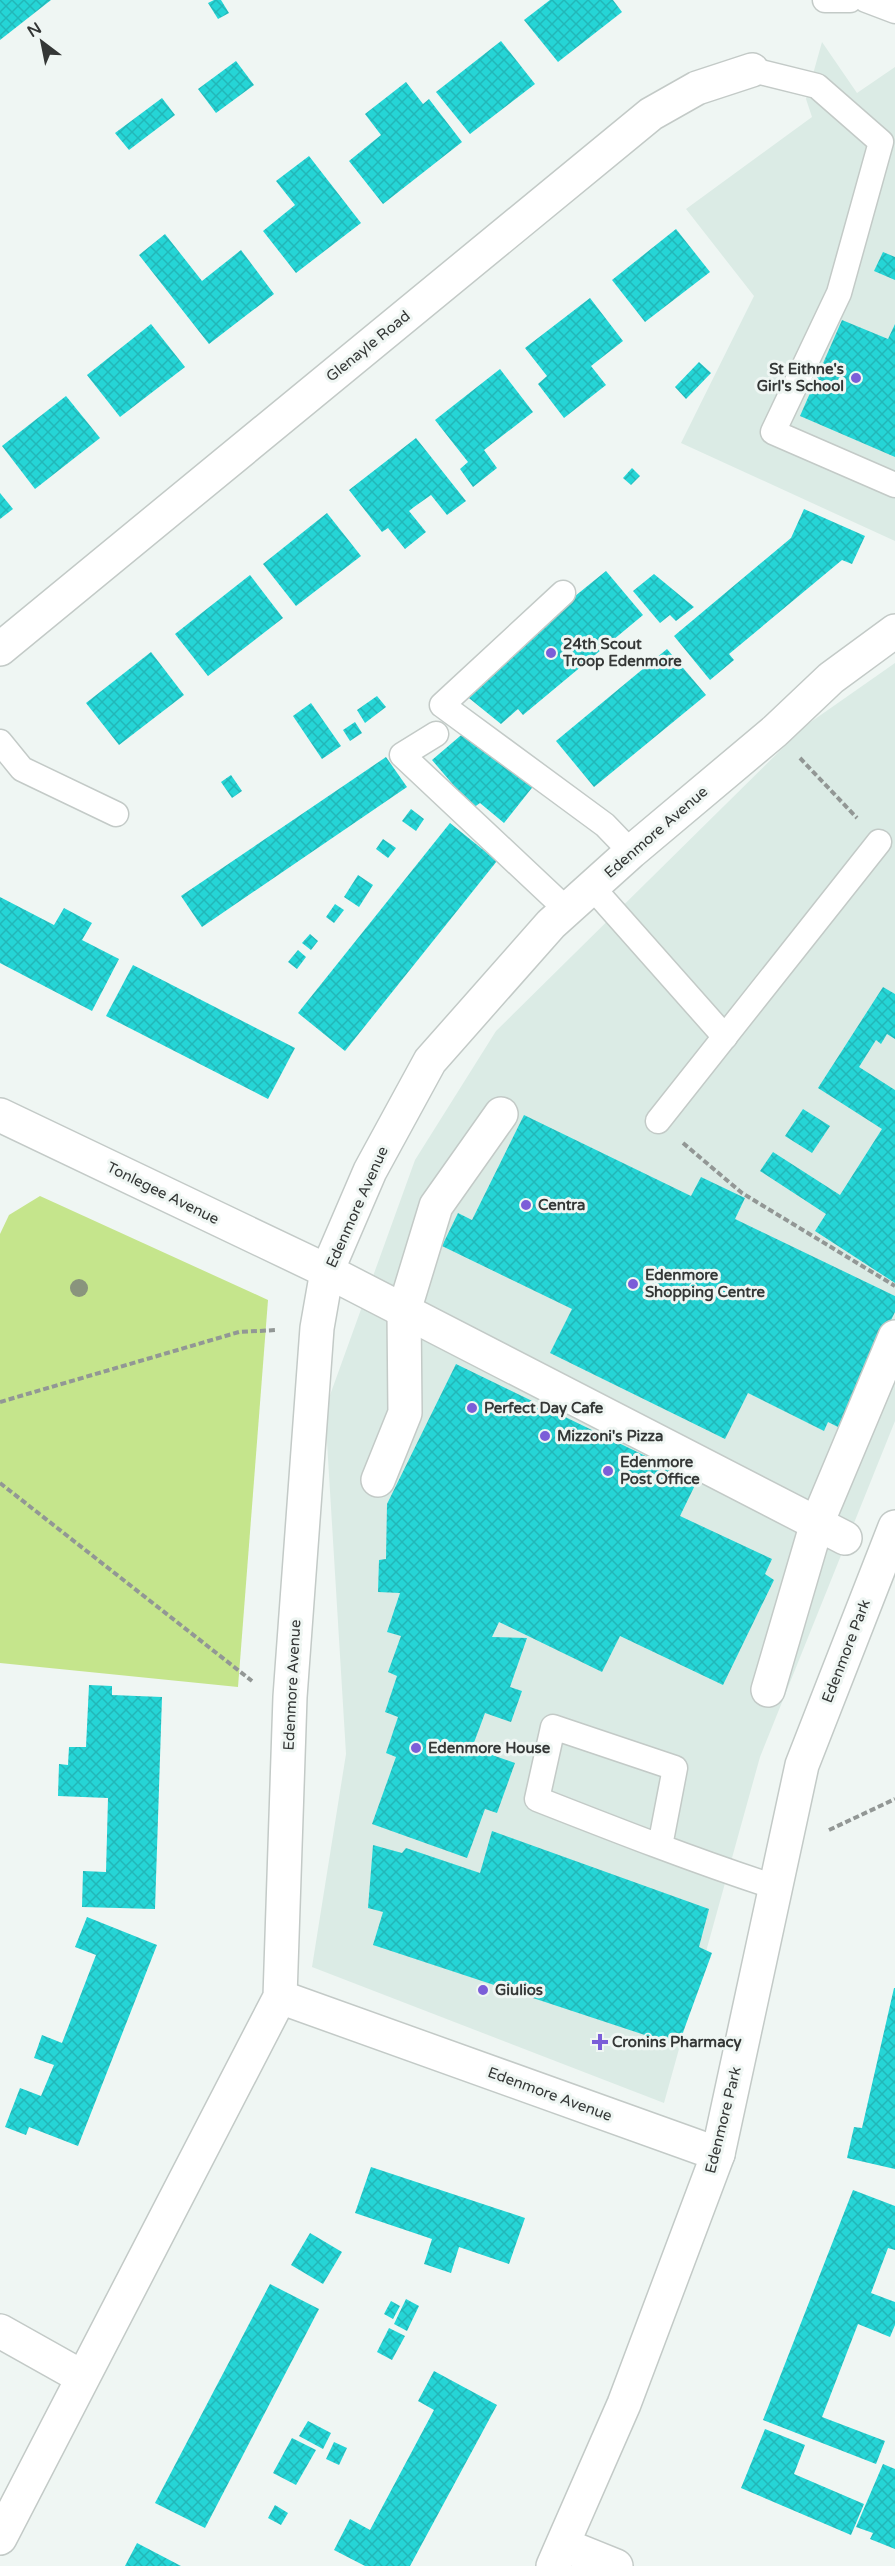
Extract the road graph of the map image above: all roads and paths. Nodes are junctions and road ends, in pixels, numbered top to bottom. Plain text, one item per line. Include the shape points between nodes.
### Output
1 (825, 0) edge
2 (850, 0) edge
3 (866, 0) edge
4 (895, 11) edge
5 (752, 70) joint
6 (895, 485) edge
7 (563, 593) dead end
8 (895, 631) edge
9 (0, 650) edge
10 (775, 731) junction
11 (435, 734) dead end
12 (0, 742) edge
13 (116, 814) dead end
14 (879, 842) joint
15 (631, 852) junction
16 (592, 887) junction
17 (567, 910) junction
18 (725, 1037) junction
19 (501, 1114) dead end
20 (1, 1118) edge
21 (658, 1121) joint
22 (327, 1271) junction
23 (895, 1286) edge
24 (404, 1311) junction
25 (317, 1328) junction
26 (895, 1337) edge
27 (0, 1402) edge
28 (378, 1480) dead end
29 (0, 1484) edge
30 (895, 1527) edge
31 (831, 1531) junction
32 (889, 1561) edge
33 (768, 1690) dead end
34 (290, 1697) junction
35 (895, 1799) edge
36 (785, 1842) junction
37 (660, 1846) junction
38 (775, 1887) junction
39 (280, 1997) junction
40 (718, 2154) junction
41 (0, 2331) edge
42 (82, 2377) junction
43 (0, 2538) edge
44 (558, 2555) edge
45 (616, 2566) edge

1 - 2 lane
3 - 4 lane
5 - 6 lane via 817,86 881,142 839,293 773,432
5 - 9 street, Glenayle Road via 697,88 651,114
7 - 15 lane via 442,705 605,825
8 - 10 street, Edenmore Avenue via 831,678
10 - 14 path
10 - 15 street, Edenmore Avenue
11 - 17 lane via 402,754
12 - 13 lane via 22,769
14 - 18 lane
15 - 16 street, Edenmore Avenue
16 - 17 street, Edenmore Avenue
16 - 18 lane
17 - 22 street, Edenmore Avenue via 430,1061 370,1171
18 - 21 lane
19 - 24 street via 436,1206
20 - 22 street, Tonlegee Avenue
21 - 23 path via 742,1193
22 - 24 street
22 - 25 street, Edenmore Avenue
24 - 28 street via 405,1413
24 - 31 street
25 - 27 path via 239,1332
25 - 34 street, Edenmore Avenue
26 - 31 street
29 - 34 path via 269,1694
30 - 32 street, Edenmore Park
31 - 33 street
32 - 36 street, Edenmore Park via 802,1765
34 - 39 street, Edenmore Avenue
35 - 36 path via 829,1830
36 - 38 street, Edenmore Park
37 - 37 lane via 537,1799 553,1727 675,1768
37 - 38 lane
38 - 40 street, Edenmore Park
39 - 40 street, Edenmore Avenue
39 - 42 street, Edenmore Avenue
40 - 44 street, Edenmore Park via 624,2404
41 - 42 street
42 - 43 street, Edenmore Avenue
44 - 45 street

